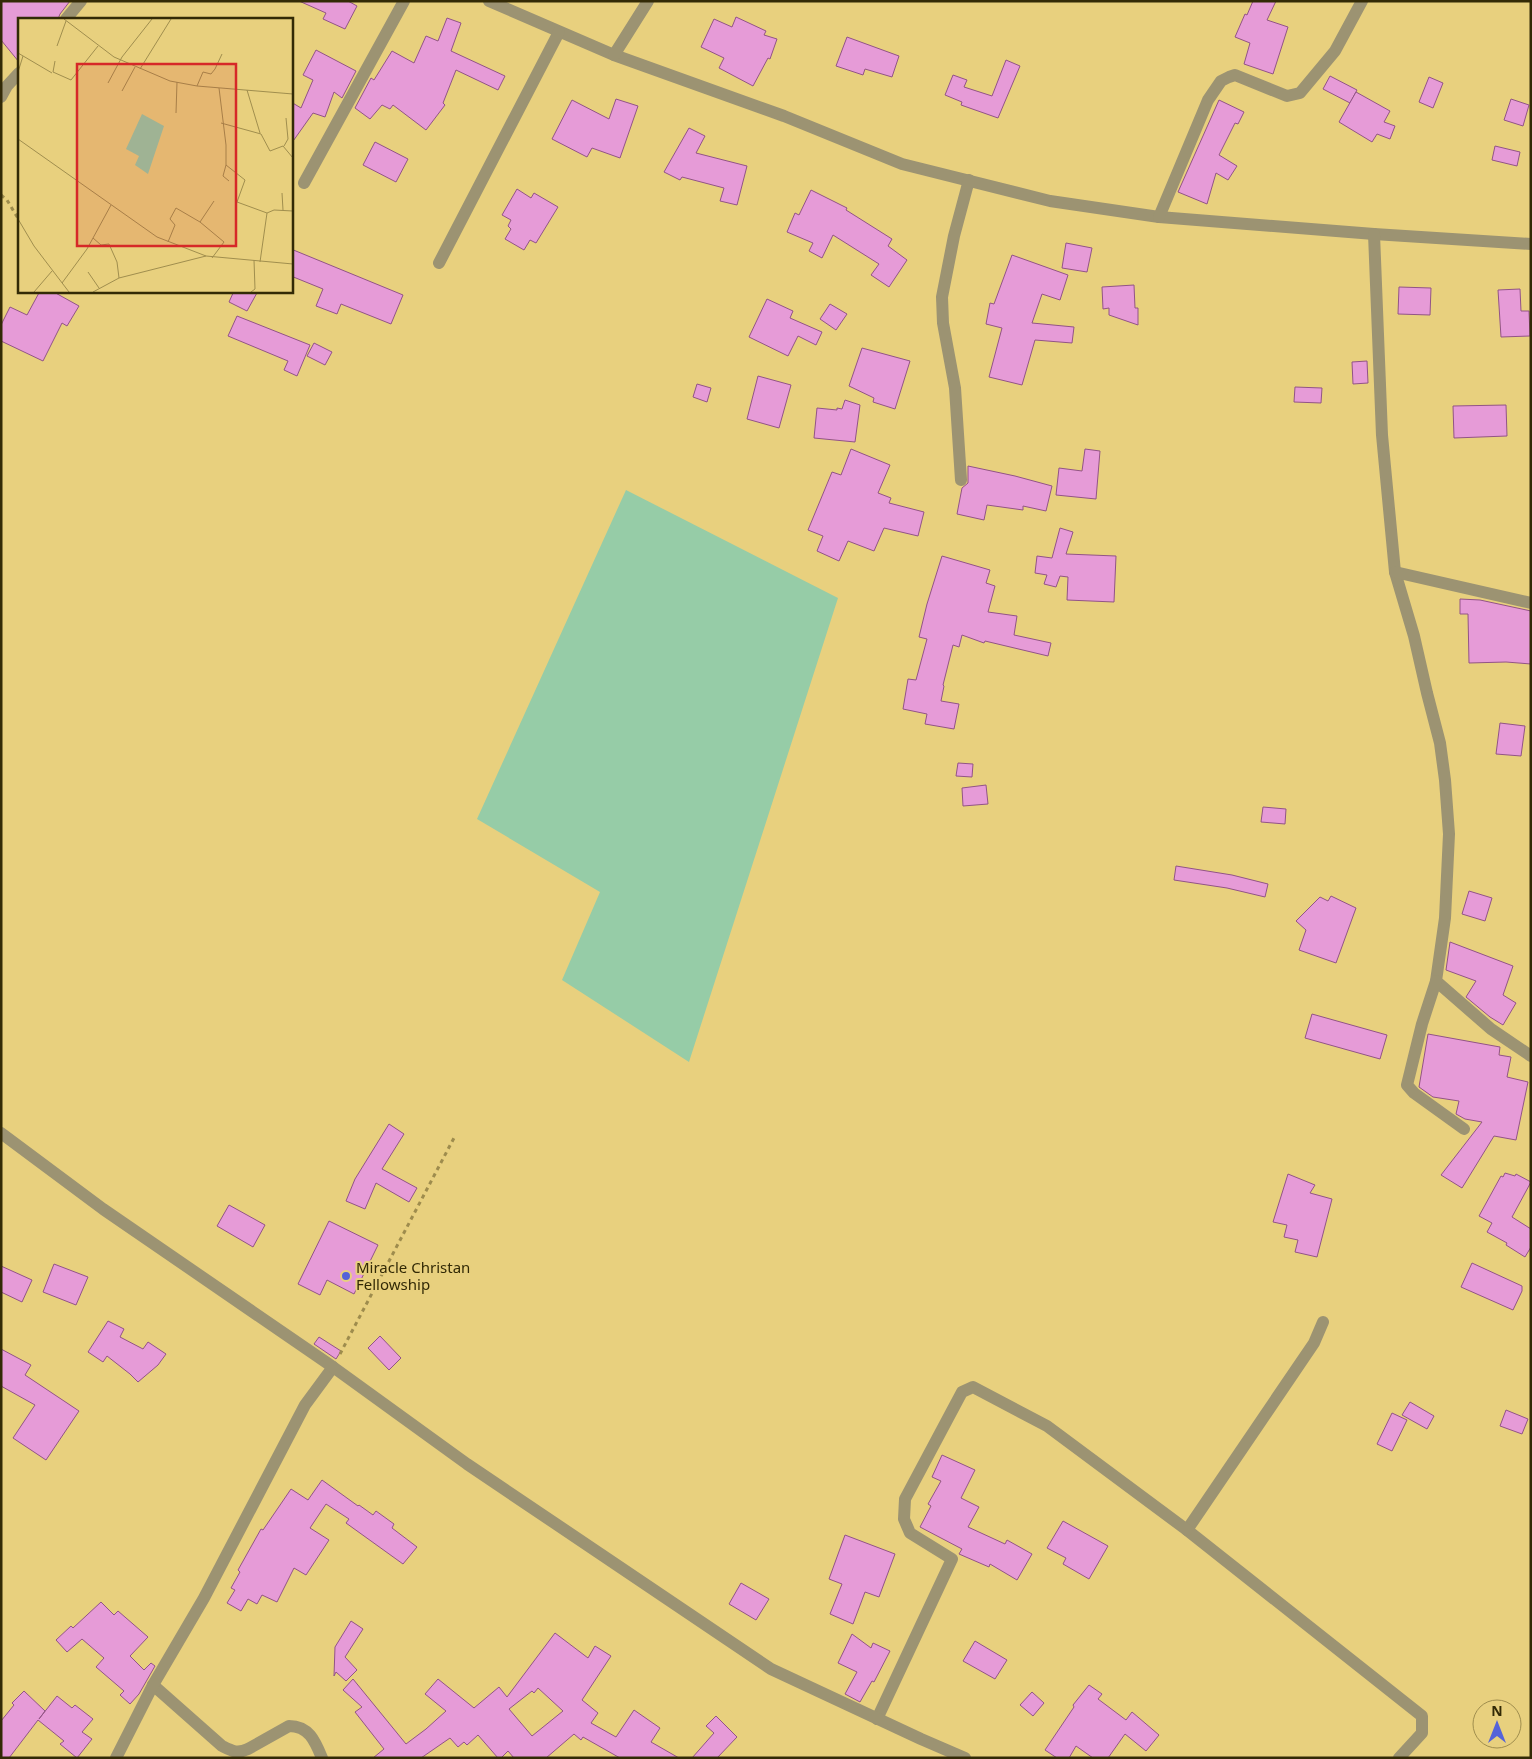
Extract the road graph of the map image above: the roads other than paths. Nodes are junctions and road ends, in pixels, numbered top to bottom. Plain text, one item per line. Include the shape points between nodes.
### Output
1 (81, 1) edge
2 (404, 1) edge
3 (490, 1) edge
4 (648, 1) edge
5 (1362, 1) edge
6 (67, 18) edge
7 (559, 32) junction
8 (614, 55) junction
9 (18, 74) edge
10 (1, 97) edge
11 (969, 180) junction
12 (304, 183) dead end
13 (1159, 217) junction
14 (1374, 234) junction
15 (1531, 244) edge
16 (438, 263) dead end
17 (961, 480) dead end
18 (1395, 572) junction
19 (1531, 603) edge
20 (1436, 981) junction
21 (1531, 1056) edge
22 (1464, 1128) dead end
23 (1, 1133) edge
24 (1323, 1322) dead end
25 (333, 1367) junction
26 (1187, 1530) junction
27 (153, 1685) junction
28 (877, 1719) junction
29 (116, 1758) edge
30 (322, 1758) edge
31 (965, 1758) edge
32 (1399, 1758) edge

1 - 6 street
2 - 12 street
3 - 7 street
4 - 8 street
5 - 13 street via 1336,51 1300,93 1287,96 1235,75 1222,81 1208,100
7 - 8 street
7 - 16 street
8 - 11 street via 784,116 902,164
9 - 10 street
11 - 13 street via 1050,201
11 - 17 street via 942,297 943,323 955,388
13 - 14 street
14 - 15 street
14 - 18 street via 1382,435
18 - 19 street
18 - 20 street via 1440,744 1445,780 1448,862 1445,918
20 - 21 street via 1491,1028
20 - 22 street via 1408,1085 1414,1093
23 - 25 street via 104,1209
24 - 26 street via 1314,1343
25 - 27 street via 305,1405 204,1598
25 - 28 street via 467,1464 771,1669
26 - 28 street via 1047,1426 974,1387 962,1392 905,1499 904,1519 910,1533 952,1559
26 - 32 street via 1422,1716 1422,1733
27 - 29 street
27 - 30 street via 233,1752 241,1752 294,1726 307,1731
28 - 31 street

